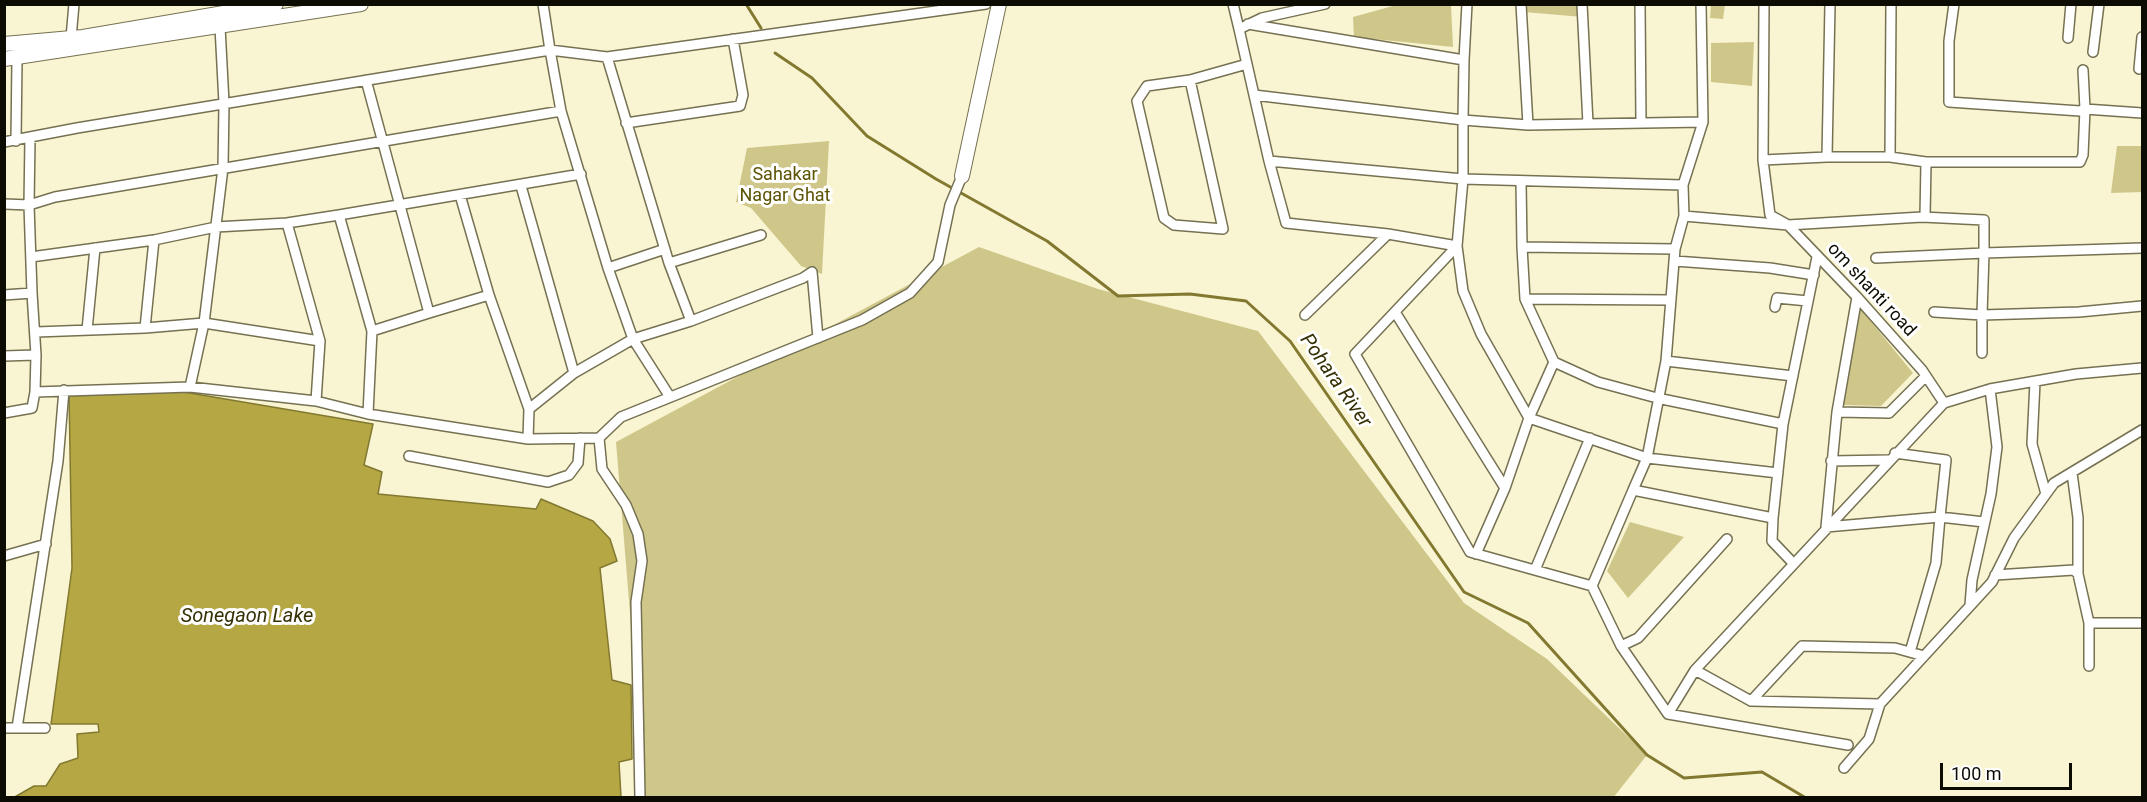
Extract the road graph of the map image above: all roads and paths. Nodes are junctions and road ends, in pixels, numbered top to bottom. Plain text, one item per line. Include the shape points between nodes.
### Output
1 (74, 4) edge
2 (276, 4) edge
3 (361, 4) edge
4 (543, 4) edge
5 (986, 4) edge
6 (999, 4) edge
7 (1233, 4) edge
8 (1325, 4) edge
9 (1467, 4) edge
10 (1521, 4) edge
11 (1582, 4) edge
12 (1640, 4) edge
13 (1701, 4) edge
14 (1764, 4) edge
15 (1830, 4) edge
16 (1890, 4) edge
17 (1954, 4) edge
18 (2071, 4) edge
19 (2099, 4) edge
20 (255, 11) edge
21 (1248, 24) junction
22 (220, 27) junction
23 (1239, 29) junction
24 (2142, 37) edge
25 (71, 38) junction
26 (2068, 38) dead end
27 (733, 39) junction
28 (4, 44) edge
29 (550, 50) junction
30 (2093, 52) dead end
31 (607, 57) junction
32 (11, 59) edge
33 (1464, 60) junction
34 (1247, 64) junction
35 (2139, 69) dead end
36 (2083, 70) dead end
37 (366, 80) junction
38 (1190, 80) junction
39 (1254, 95) junction
40 (225, 103) junction
41 (2085, 109) junction
42 (561, 111) junction
43 (2142, 113) edge
44 (1463, 120) junction
45 (1703, 122) junction
46 (626, 123) junction
47 (1641, 123) junction
48 (1588, 124) junction
49 (1528, 125) junction
50 (30, 138) junction
51 (384, 139) junction
52 (16, 141) junction
53 (4, 142) edge
54 (1827, 157) junction
55 (1890, 157) junction
56 (1269, 160) junction
57 (1763, 160) junction
58 (1926, 162) junction
59 (223, 168) junction
60 (581, 174) junction
61 (962, 176) joint
62 (1462, 179) junction
63 (1521, 182) junction
64 (1683, 185) junction
65 (521, 186) junction
66 (460, 195) junction
67 (399, 203) junction
68 (4, 204) edge
69 (29, 205) junction
70 (339, 215) junction
71 (1684, 216) junction
72 (1925, 217) junction
73 (288, 223) junction
74 (1788, 225) junction
75 (216, 227) junction
76 (1388, 234) junction
77 (761, 235) dead end
78 (154, 240) junction
79 (1457, 246) junction
80 (1522, 247) junction
81 (95, 248) junction
82 (2142, 248) edge
83 (665, 249) junction
84 (1675, 249) junction
85 (1984, 253) junction
86 (31, 257) junction
87 (1817, 257) junction
88 (1876, 258) dead end
89 (1675, 261) junction
90 (669, 263) junction
91 (608, 268) junction
92 (1814, 275) junction
93 (32, 293) junction
94 (4, 295) edge
95 (489, 295) junction
96 (1857, 297) junction
97 (1525, 299) junction
98 (1671, 300) junction
99 (1808, 301) junction
100 (2142, 306) edge
101 (1775, 307) dead end
102 (1395, 312) junction
103 (1934, 312) dead end
104 (429, 313) junction
105 (1305, 315) dead end
106 (1982, 315) junction
107 (690, 321) junction
108 (204, 323) junction
109 (145, 328) junction
110 (87, 330) junction
111 (372, 331) junction
112 (36, 333) junction
113 (818, 338) junction
114 (633, 339) junction
115 (320, 341) junction
116 (1982, 353) dead end
117 (36, 355) junction
118 (4, 356) edge
119 (1666, 360) junction
120 (1554, 362) junction
121 (2142, 368) edge
122 (574, 373) junction
123 (1793, 376) junction
124 (1926, 376) junction
125 (2035, 382) junction
126 (190, 387) junction
127 (1990, 388) junction
128 (64, 390) junction
129 (35, 392) junction
130 (670, 397) junction
131 (1657, 398) junction
132 (316, 401) junction
133 (1944, 403) junction
134 (529, 409) junction
135 (1837, 412) junction
136 (4, 413) edge
137 (368, 414) junction
138 (1529, 418) junction
139 (1783, 424) junction
140 (2142, 430) edge
141 (580, 438) junction
142 (599, 438) junction
143 (1590, 438) junction
144 (528, 439) junction
145 (409, 456) dead end
146 (1892, 457) junction
147 (1647, 458) junction
148 (1831, 461) junction
149 (1778, 473) junction
150 (2072, 473) junction
151 (1505, 488) junction
152 (1633, 490) junction
153 (2046, 494) junction
154 (1940, 517) junction
155 (1773, 518) junction
156 (1984, 522) junction
157 (1826, 527) junction
158 (1727, 539) dead end
159 (46, 544) junction
160 (1476, 554) junction
161 (4, 556) edge
162 (1793, 563) junction
163 (1535, 570) junction
164 (2078, 574) junction
165 (1995, 575) junction
166 (1592, 586) junction
167 (1970, 605) junction
168 (2089, 622) junction
169 (2142, 623) edge
170 (1621, 646) junction
171 (1910, 652) junction
172 (1924, 656) junction
173 (2089, 666) dead end
174 (1695, 670) junction
175 (1750, 701) junction
176 (1880, 704) junction
177 (1668, 714) junction
178 (17, 728) junction
179 (45, 728) dead end
180 (4, 729) edge
181 (1848, 745) dead end
182 (1844, 768) dead end
183 (640, 798) edge

1 - 25 street
2 - 20 main road
3 - 20 main road
4 - 29 street
5 - 27 street
6 - 61 main road
7 - 23 street
8 - 21 street
9 - 33 street
10 - 49 street
11 - 48 street
12 - 47 street
13 - 45 street
14 - 57 street, om shanti road
15 - 54 street
16 - 55 street
17 - 41 street via 1949,41 1949,102
18 - 26 street
19 - 30 street
20 - 22 main road
20 - 25 main road
21 - 23 street
21 - 33 street
22 - 32 main road
22 - 40 street
23 - 34 street
24 - 35 street
25 - 28 main road
27 - 31 street
27 - 46 street via 743,95 740,106
29 - 31 street
29 - 37 street
29 - 42 street
31 - 46 street
32 - 52 street
33 - 44 street
34 - 38 street
34 - 39 street
36 - 41 street
37 - 40 street
37 - 51 street
38 - 38 street via 1221,218 1223,229 1174,225 1164,218 1137,101 1147,86
39 - 44 street
39 - 56 street
40 - 50 street
40 - 59 street
41 - 43 street
41 - 58 street via 2080,162
42 - 51 street
42 - 60 street
44 - 49 street
44 - 62 street
45 - 47 street
45 - 64 street
46 - 83 street
47 - 48 street
48 - 49 street
50 - 52 street
50 - 69 street
51 - 59 street
51 - 67 street
52 - 53 street
54 - 55 street
54 - 57 street
55 - 58 street
56 - 62 street
56 - 76 street via 1286,223
57 - 74 street, om shanti road via 1770,214
58 - 72 street
59 - 69 street
59 - 75 street
60 - 65 street
60 - 91 street
61 - 113 street via 950,205 938,262 910,294
62 - 63 street
62 - 79 street
63 - 64 street
63 - 80 street
64 - 71 street
65 - 66 street
65 - 122 street
66 - 67 street
66 - 95 street
67 - 70 street
67 - 104 street
68 - 69 street
69 - 86 street
70 - 73 street
70 - 111 street
71 - 74 street
71 - 84 street
72 - 74 street
72 - 85 street via 1984,220
73 - 75 street
73 - 115 street
74 - 87 street, om shanti road
75 - 78 street
75 - 108 street
76 - 79 street
76 - 105 street
77 - 90 street
78 - 81 street
78 - 109 street
79 - 102 street
79 - 138 street via 1463,291 1481,334
80 - 84 street
80 - 97 street
81 - 86 street
81 - 110 street
82 - 85 street
83 - 90 street
83 - 91 street
84 - 89 street
85 - 88 street
85 - 106 street
86 - 93 street
87 - 92 street
87 - 96 street, om shanti road
89 - 92 street
89 - 98 street
90 - 107 street
91 - 114 street
92 - 99 street
93 - 94 street
93 - 112 street
95 - 104 street
95 - 134 street
96 - 124 street, om shanti road
96 - 135 street
97 - 98 street
97 - 120 street
98 - 119 street
99 - 101 street via 1777,298
99 - 123 street
100 - 106 street
102 - 151 street
102 - 160 street via 1355,354 1470,552
103 - 106 street
104 - 111 street
106 - 116 street
107 - 113 street via 812,272
107 - 114 street
108 - 109 street
108 - 115 street
108 - 126 street
109 - 110 street
110 - 112 street
111 - 137 street
112 - 117 street
113 - 130 street
114 - 122 street
114 - 130 street
115 - 132 street
117 - 118 street
117 - 129 street
119 - 123 street
119 - 131 street
120 - 131 street via 1598,382
120 - 138 street
121 - 125 street
122 - 134 street
123 - 139 street
124 - 133 street, om shanti road
124 - 135 street via 1889,413
125 - 127 street
125 - 153 street via 2032,444
126 - 128 street
126 - 132 street
127 - 133 street
127 - 156 street via 1997,447
128 - 129 street
128 - 159 street
129 - 136 street via 32,408
130 - 142 street via 621,417
131 - 139 street
131 - 147 street
132 - 137 street
133 - 146 street
134 - 144 street
135 - 148 street
137 - 144 street
138 - 143 street
138 - 151 street
139 - 149 street
140 - 150 street
141 - 142 street
141 - 144 street
141 - 145 street via 578,463 569,474 548,482
142 - 183 street via 602,469 627,505 638,534 642,561 636,602
143 - 147 street
143 - 163 street
146 - 148 street
146 - 154 street via 1946,460
146 - 157 street
147 - 149 street
147 - 152 street
148 - 157 street
149 - 155 street
150 - 153 street via 2054,483
150 - 164 street via 2078,518
151 - 160 street
152 - 155 street
152 - 166 street
153 - 165 street via 2014,538
154 - 156 street
154 - 157 street
154 - 171 street via 1936,563
155 - 162 street via 1772,541
156 - 167 street
157 - 162 street
158 - 170 street via 1638,638
159 - 161 street
159 - 178 street
160 - 163 street
162 - 174 street
163 - 166 street
164 - 165 street via 2074,570 2047,570
164 - 168 street
165 - 167 street
166 - 170 street
167 - 172 street
168 - 169 street
168 - 173 street
170 - 177 street
171 - 172 street
171 - 175 street via 1895,648 1802,646
172 - 176 street
174 - 175 street
174 - 177 street
175 - 176 street
176 - 182 street via 1869,739
177 - 181 street
178 - 179 street
178 - 180 street

